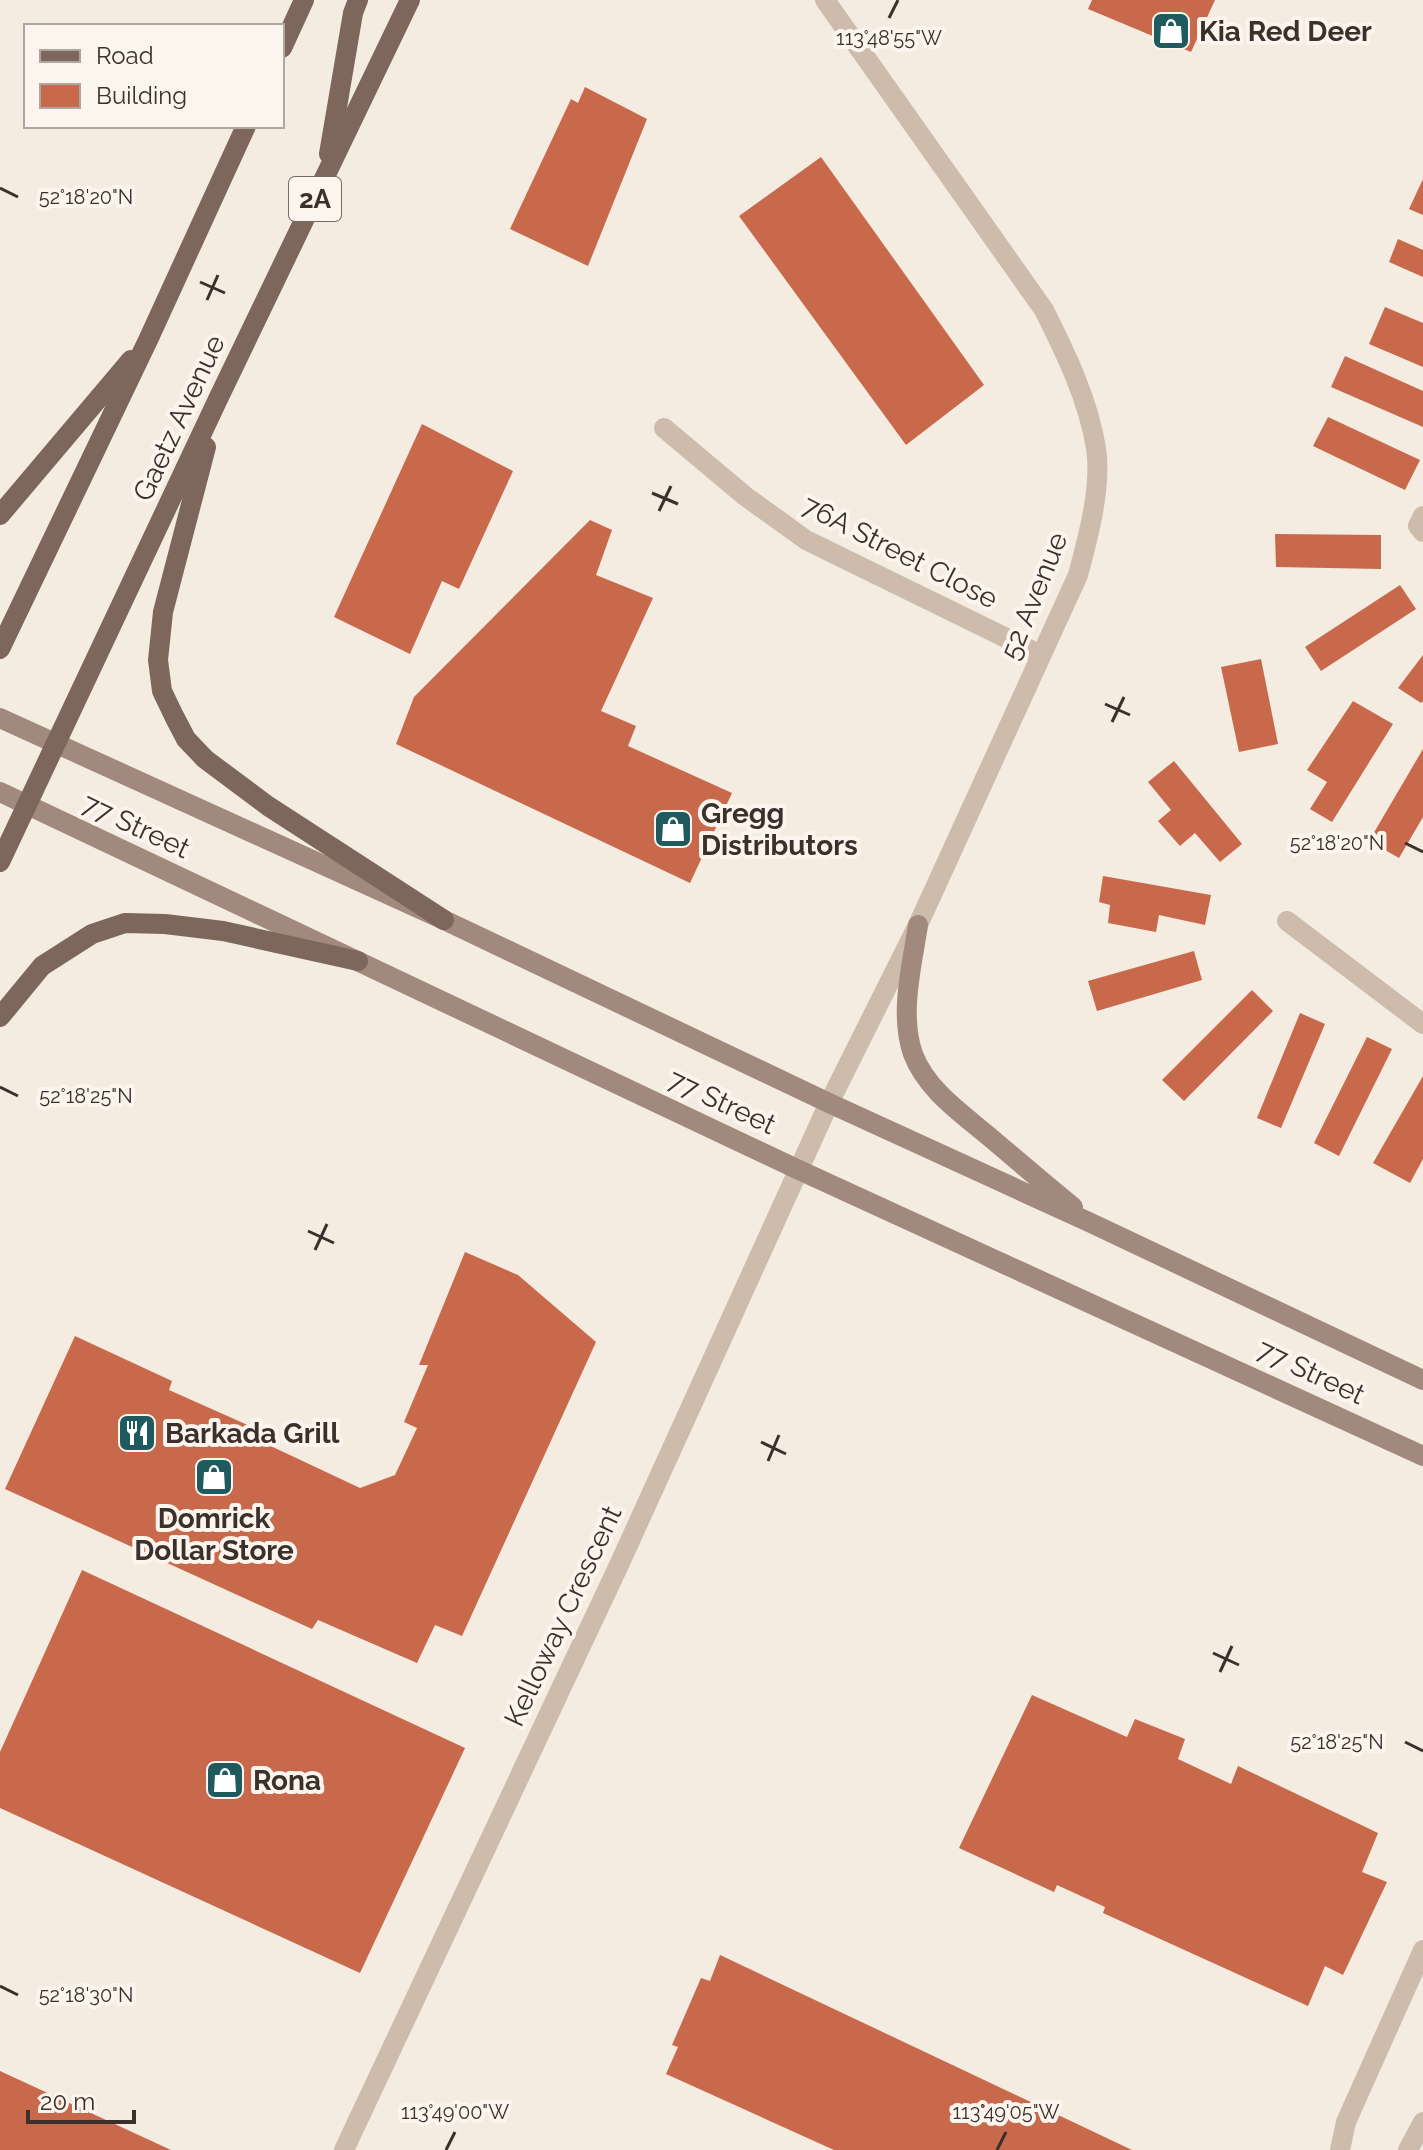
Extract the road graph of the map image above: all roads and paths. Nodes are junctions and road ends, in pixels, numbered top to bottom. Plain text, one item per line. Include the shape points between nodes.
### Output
1 (304, 0) edge
2 (358, 0) edge
3 (410, 0) edge
4 (825, 0) edge
5 (284, 44) edge
6 (245, 128) edge
7 (325, 178) junction
8 (149, 338) junction
9 (219, 397) junction
10 (664, 428) dead end
11 (0, 515) edge
12 (1423, 516) edge
13 (1423, 532) edge
14 (0, 649) edge
15 (1041, 655) junction
16 (0, 718) edge
17 (57, 744) junction
18 (0, 792) edge
19 (28, 805) junction
20 (0, 862) edge
21 (444, 920) junction
22 (1287, 921) dead end
23 (918, 925) junction
24 (358, 961) junction
25 (0, 1017) edge
26 (1423, 1024) edge
27 (829, 1103) junction
28 (799, 1170) junction
29 (1091, 1223) junction
30 (1423, 1380) edge
31 (1423, 1456) edge
32 (1423, 1950) edge
33 (1423, 2122) edge
34 (344, 2150) edge
35 (1340, 2150) edge
36 (1408, 2150) edge

1 - 5 main road
2 - 7 main road
3 - 7 main road, Gaetz Avenue / 2A
4 - 15 street, 52 Avenue via 1044,310 1085,406 1096,450 1090,533 1078,575
6 - 8 main road
7 - 9 main road, Gaetz Avenue / 2A
8 - 11 main road
8 - 14 main road
9 - 17 main road, Gaetz Avenue / 2A
9 - 21 main road via 163,612 158,660 162,691 186,739 205,759
10 - 15 street, 76A Street Close via 806,540
12 - 13 street via 1418,526
15 - 23 street, 52 Avenue
16 - 17 main road, 77 Street
17 - 19 main road, Gaetz Avenue / 2A
17 - 21 main road, 77 Street
18 - 19 main road, 77 Street
19 - 20 main road, Gaetz Avenue / 2A
19 - 24 main road, 77 Street
21 - 27 main road, 77 Street
22 - 26 street
23 - 27 street, 52 Avenue
23 - 29 main road via 907,1012 913,1054 926,1077 944,1099
24 - 25 main road via 223,931 125,923 92,934 42,966
24 - 28 main road, 77 Street
27 - 28 street, Kelloway Crescent
27 - 29 main road, 77 Street
28 - 31 main road, 77 Street
28 - 34 street, Kelloway Crescent
29 - 30 main road, 77 Street
32 - 35 street via 1346,2122
33 - 36 street

